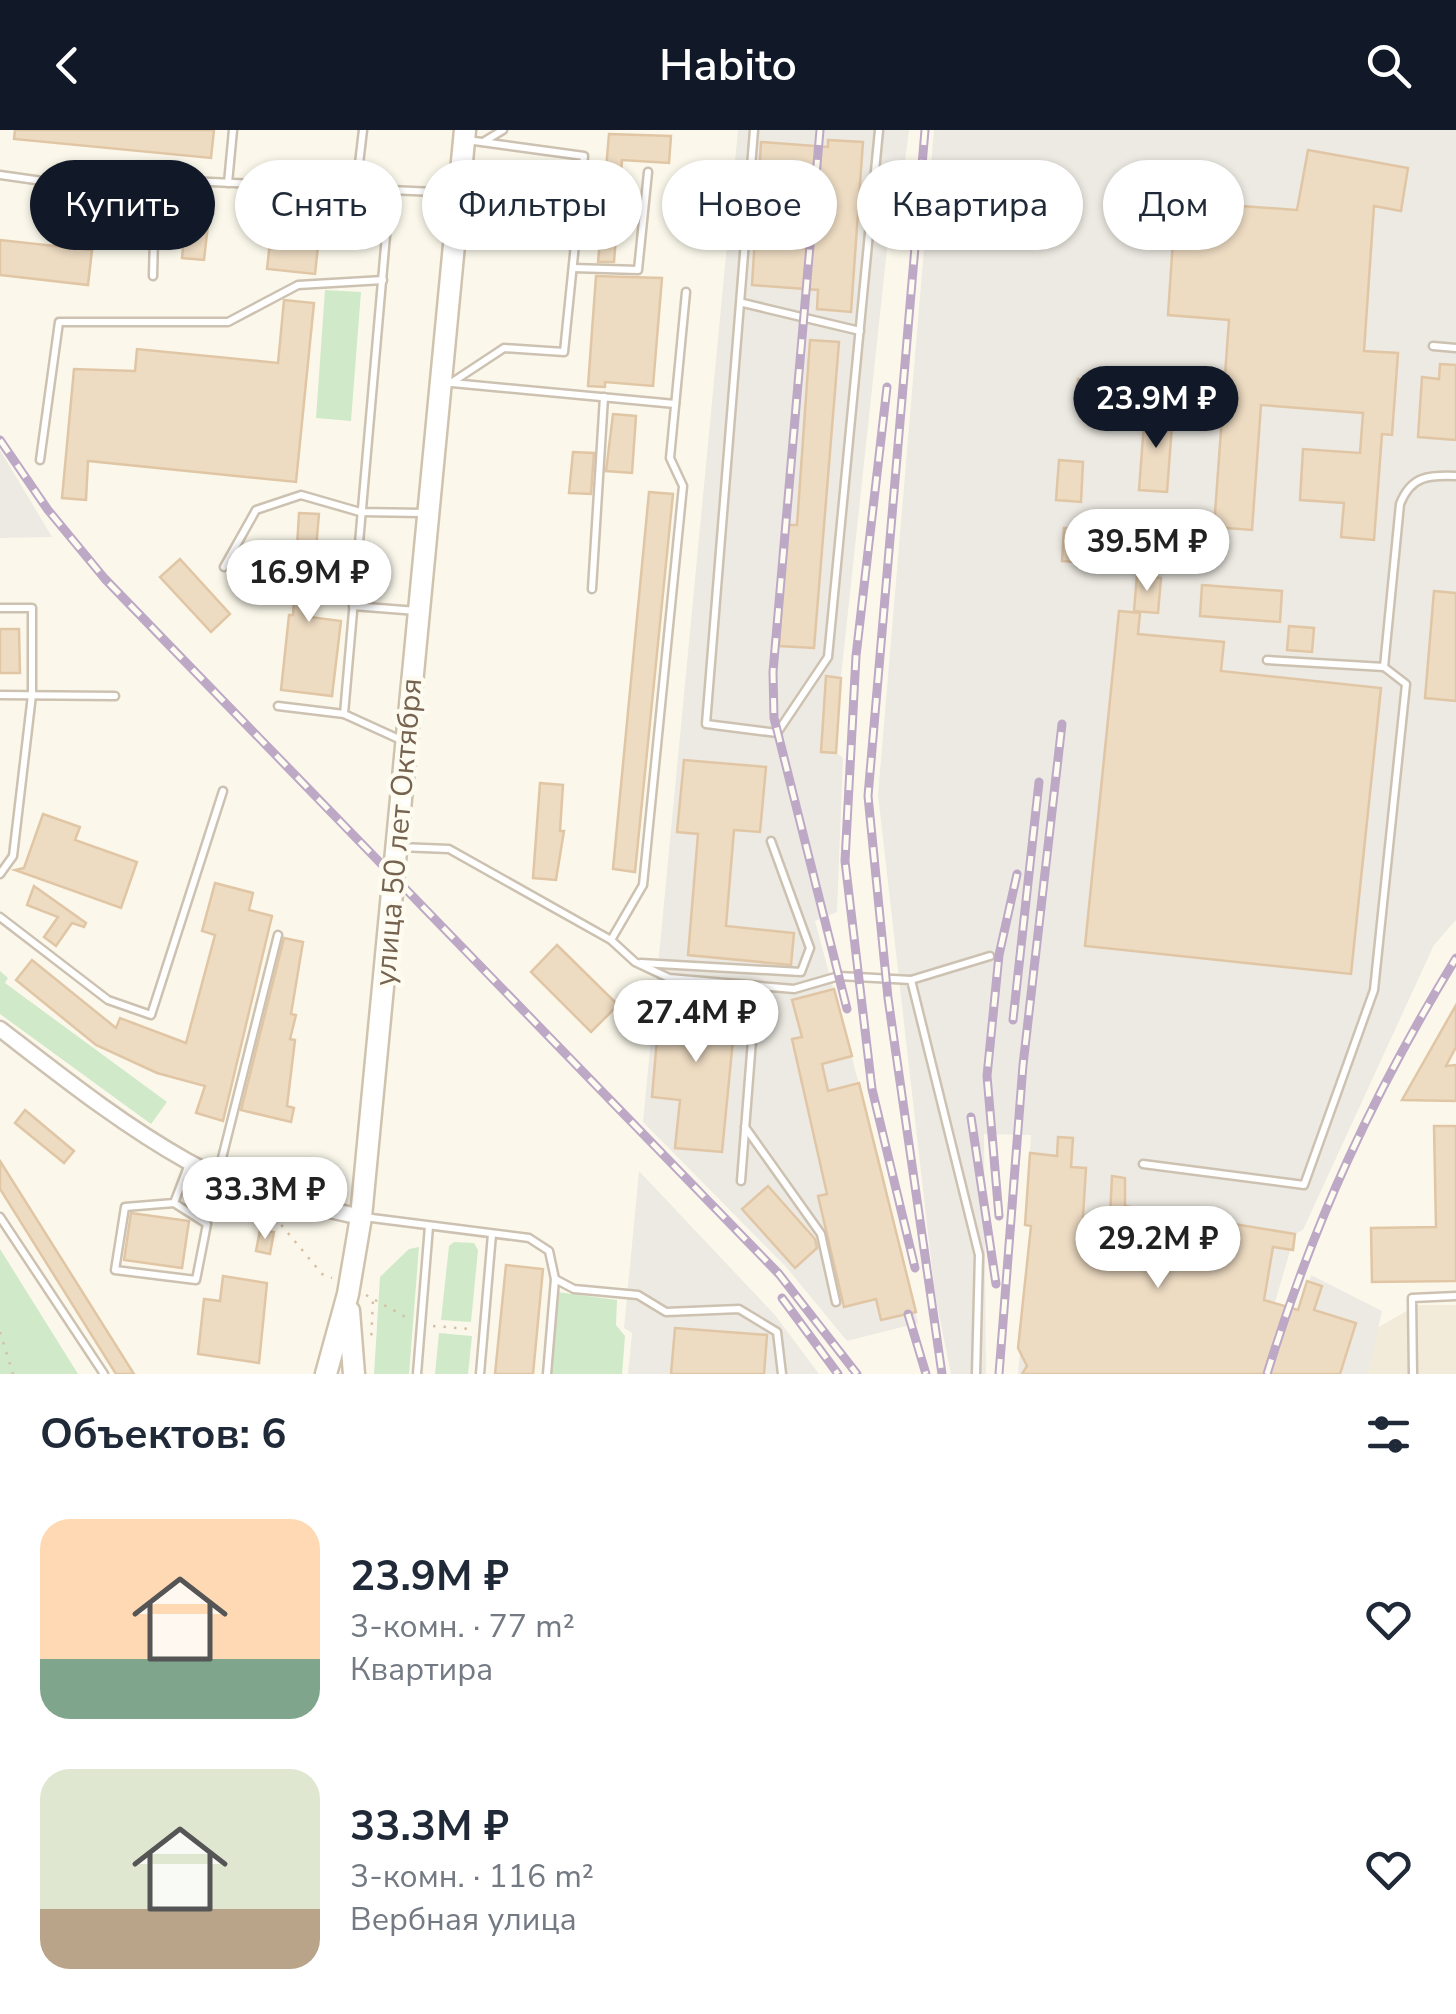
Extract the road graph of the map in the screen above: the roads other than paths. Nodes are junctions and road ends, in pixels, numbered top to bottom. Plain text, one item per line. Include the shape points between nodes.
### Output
1 (232, 130) edge
2 (363, 130) edge
3 (503, 130) edge
4 (754, 130) edge
5 (879, 130) edge
6 (470, 137) edge
7 (359, 160) edge
8 (648, 172) dead end
9 (0, 175) edge
10 (30, 179) edge
11 (215, 182) edge
12 (228, 182) junction
13 (235, 182) edge
14 (154, 250) edge
15 (385, 250) edge
16 (455, 250) edge
17 (573, 268) junction
18 (154, 276) dead end
19 (382, 280) junction
20 (686, 292) dead end
21 (743, 303) junction
22 (860, 332) junction
23 (1433, 346) dead end
24 (1456, 348) edge
25 (446, 383) junction
26 (604, 397) junction
27 (675, 404) junction
28 (40, 460) dead end
29 (1456, 476) edge
30 (360, 512) junction
31 (429, 513) junction
32 (224, 567) dead end
33 (592, 589) dead end
34 (353, 606) junction
35 (0, 608) edge
36 (418, 611) junction
37 (1267, 660) dead end
38 (1384, 667) junction
39 (0, 695) edge
40 (32, 695) junction
41 (116, 696) dead end
42 (278, 706) dead end
43 (344, 714) junction
44 (406, 742) junction
45 (223, 791) dead end
46 (771, 841) dead end
47 (397, 847) junction
48 (0, 874) edge
49 (0, 917) edge
50 (278, 934) dead end
51 (611, 940) junction
52 (990, 956) dead end
53 (635, 962) junction
54 (911, 980) junction
55 (756, 989) junction
56 (0, 1029) edge
57 (745, 1127) junction
58 (190, 1163) junction
59 (1144, 1164) dead end
60 (218, 1175) junction
61 (740, 1181) dead end
62 (174, 1204) junction
63 (0, 1216) edge
64 (362, 1217) junction
65 (428, 1226) junction
66 (492, 1234) junction
67 (555, 1279) junction
68 (349, 1290) junction
69 (1456, 1296) edge
70 (836, 1302) dead end
71 (104, 1374) edge
72 (326, 1374) edge
73 (354, 1374) edge
74 (416, 1374) edge
75 (480, 1374) edge
76 (547, 1374) edge
77 (782, 1374) edge
78 (976, 1374) edge
79 (1413, 1374) edge

1 - 12 lane
2 - 7 lane
3 - 6 lane
4 - 21 lane
5 - 22 lane
6 - 17 lane via 584,156
8 - 17 lane via 638,270
9 - 10 lane
11 - 12 lane
12 - 13 lane
14 - 18 lane
15 - 19 lane
16 - 25 main road, улица 50 лет Октября
17 - 25 lane via 564,352 504,348
19 - 28 lane via 298,285 228,322 59,322
19 - 30 lane
20 - 27 lane
21 - 22 lane
21 - 22 lane via 706,724 777,734 828,658
23 - 24 lane
25 - 26 lane
25 - 31 main road, улица 50 лет Октября
26 - 27 lane
26 - 33 lane
27 - 51 lane via 670,458 683,486 643,885
29 - 38 lane via 1424,475 1400,504
30 - 31 lane
30 - 32 lane via 301,495 256,510
30 - 34 lane
31 - 36 main road, улица 50 лет Октября
34 - 36 lane
34 - 43 lane
35 - 40 lane via 32,608
36 - 44 main road, улица 50 лет Октября
37 - 38 lane
38 - 59 lane via 1406,684 1374,990 1304,1184
39 - 40 lane
40 - 41 lane
40 - 48 lane via 14,856
42 - 43 lane
43 - 44 lane
44 - 47 main road, улица 50 лет Октября
45 - 49 lane via 151,1015 108,1000
46 - 53 lane via 810,948 801,972
47 - 51 lane via 449,849
47 - 64 main road, улица 50 лет Октября
50 - 60 lane
51 - 53 lane
52 - 54 lane
53 - 55 lane via 669,978
54 - 55 lane via 855,975 794,989
54 - 78 lane via 979,1255
55 - 57 lane
56 - 58 street
57 - 61 lane
57 - 70 lane via 822,1234
58 - 60 street
58 - 62 lane
60 - 64 street via 287,1201
62 - 62 lane via 124,1208 115,1270 196,1280 207,1224
63 - 71 lane
64 - 65 lane
64 - 68 main road, улица 50 лет Октября
65 - 66 lane
65 - 74 lane
66 - 67 lane via 528,1238 548,1251
66 - 75 lane
67 - 76 lane
67 - 77 lane via 574,1289 638,1296 666,1312 740,1309 777,1332
68 - 72 main road
68 - 73 main road
69 - 79 lane via 1412,1298

